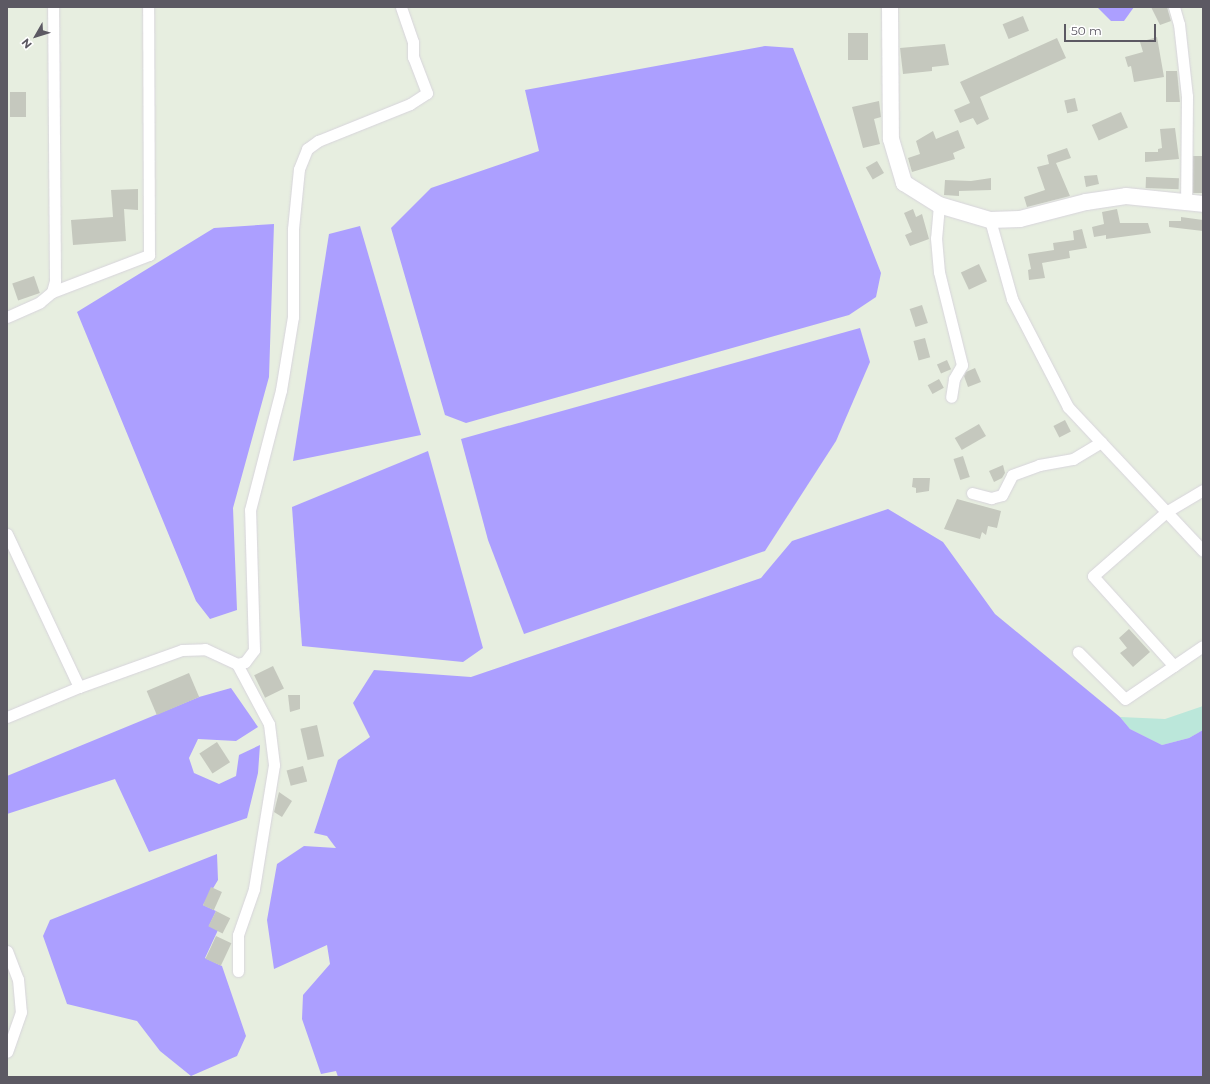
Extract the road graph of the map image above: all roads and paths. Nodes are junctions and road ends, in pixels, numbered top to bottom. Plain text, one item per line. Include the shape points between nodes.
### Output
1 (53, 7) edge
2 (148, 7) edge
3 (401, 7) edge
4 (890, 7) edge
5 (1174, 7) edge
6 (1186, 203) junction
7 (939, 204) junction
8 (1203, 204) edge
9 (990, 220) junction
10 (52, 292) junction
11 (7, 317) edge
12 (951, 397) dead end
13 (1101, 442) junction
14 (1203, 490) edge
15 (972, 493) dead end
16 (1166, 512) junction
17 (7, 534) edge
18 (1203, 551) edge
19 (1203, 646) edge
20 (1078, 652) dead end
21 (238, 664) junction
22 (1174, 666) junction
23 (79, 687) junction
24 (7, 717) edge
25 (7, 951) edge
26 (238, 971) dead end
27 (7, 1052) edge

1 - 10 street via 56,281
2 - 10 street via 149,255
3 - 21 street via 413,42 413,57 427,93 410,104 318,141 307,149 300,169 293,229 293,317 281,390 250,510 254,650 245,662
4 - 7 street via 892,139 904,183
5 - 6 street via 1179,24 1187,96
6 - 8 street
6 - 9 street via 1126,196 1086,202 1020,219
7 - 9 street
7 - 12 street via 936,238 939,272 962,365 954,379
9 - 13 street via 1012,299 1068,408
10 - 11 street via 40,302
13 - 15 street via 1073,459 1039,465 1012,475 1002,495 991,498
13 - 16 street
14 - 16 street
16 - 18 street
16 - 22 street via 1093,576
17 - 23 street
19 - 22 street
20 - 22 street via 1125,699
21 - 23 street via 205,649 182,650
21 - 26 street via 269,724 274,765 254,889 238,935
23 - 24 street
25 - 27 street via 18,979 21,1012

